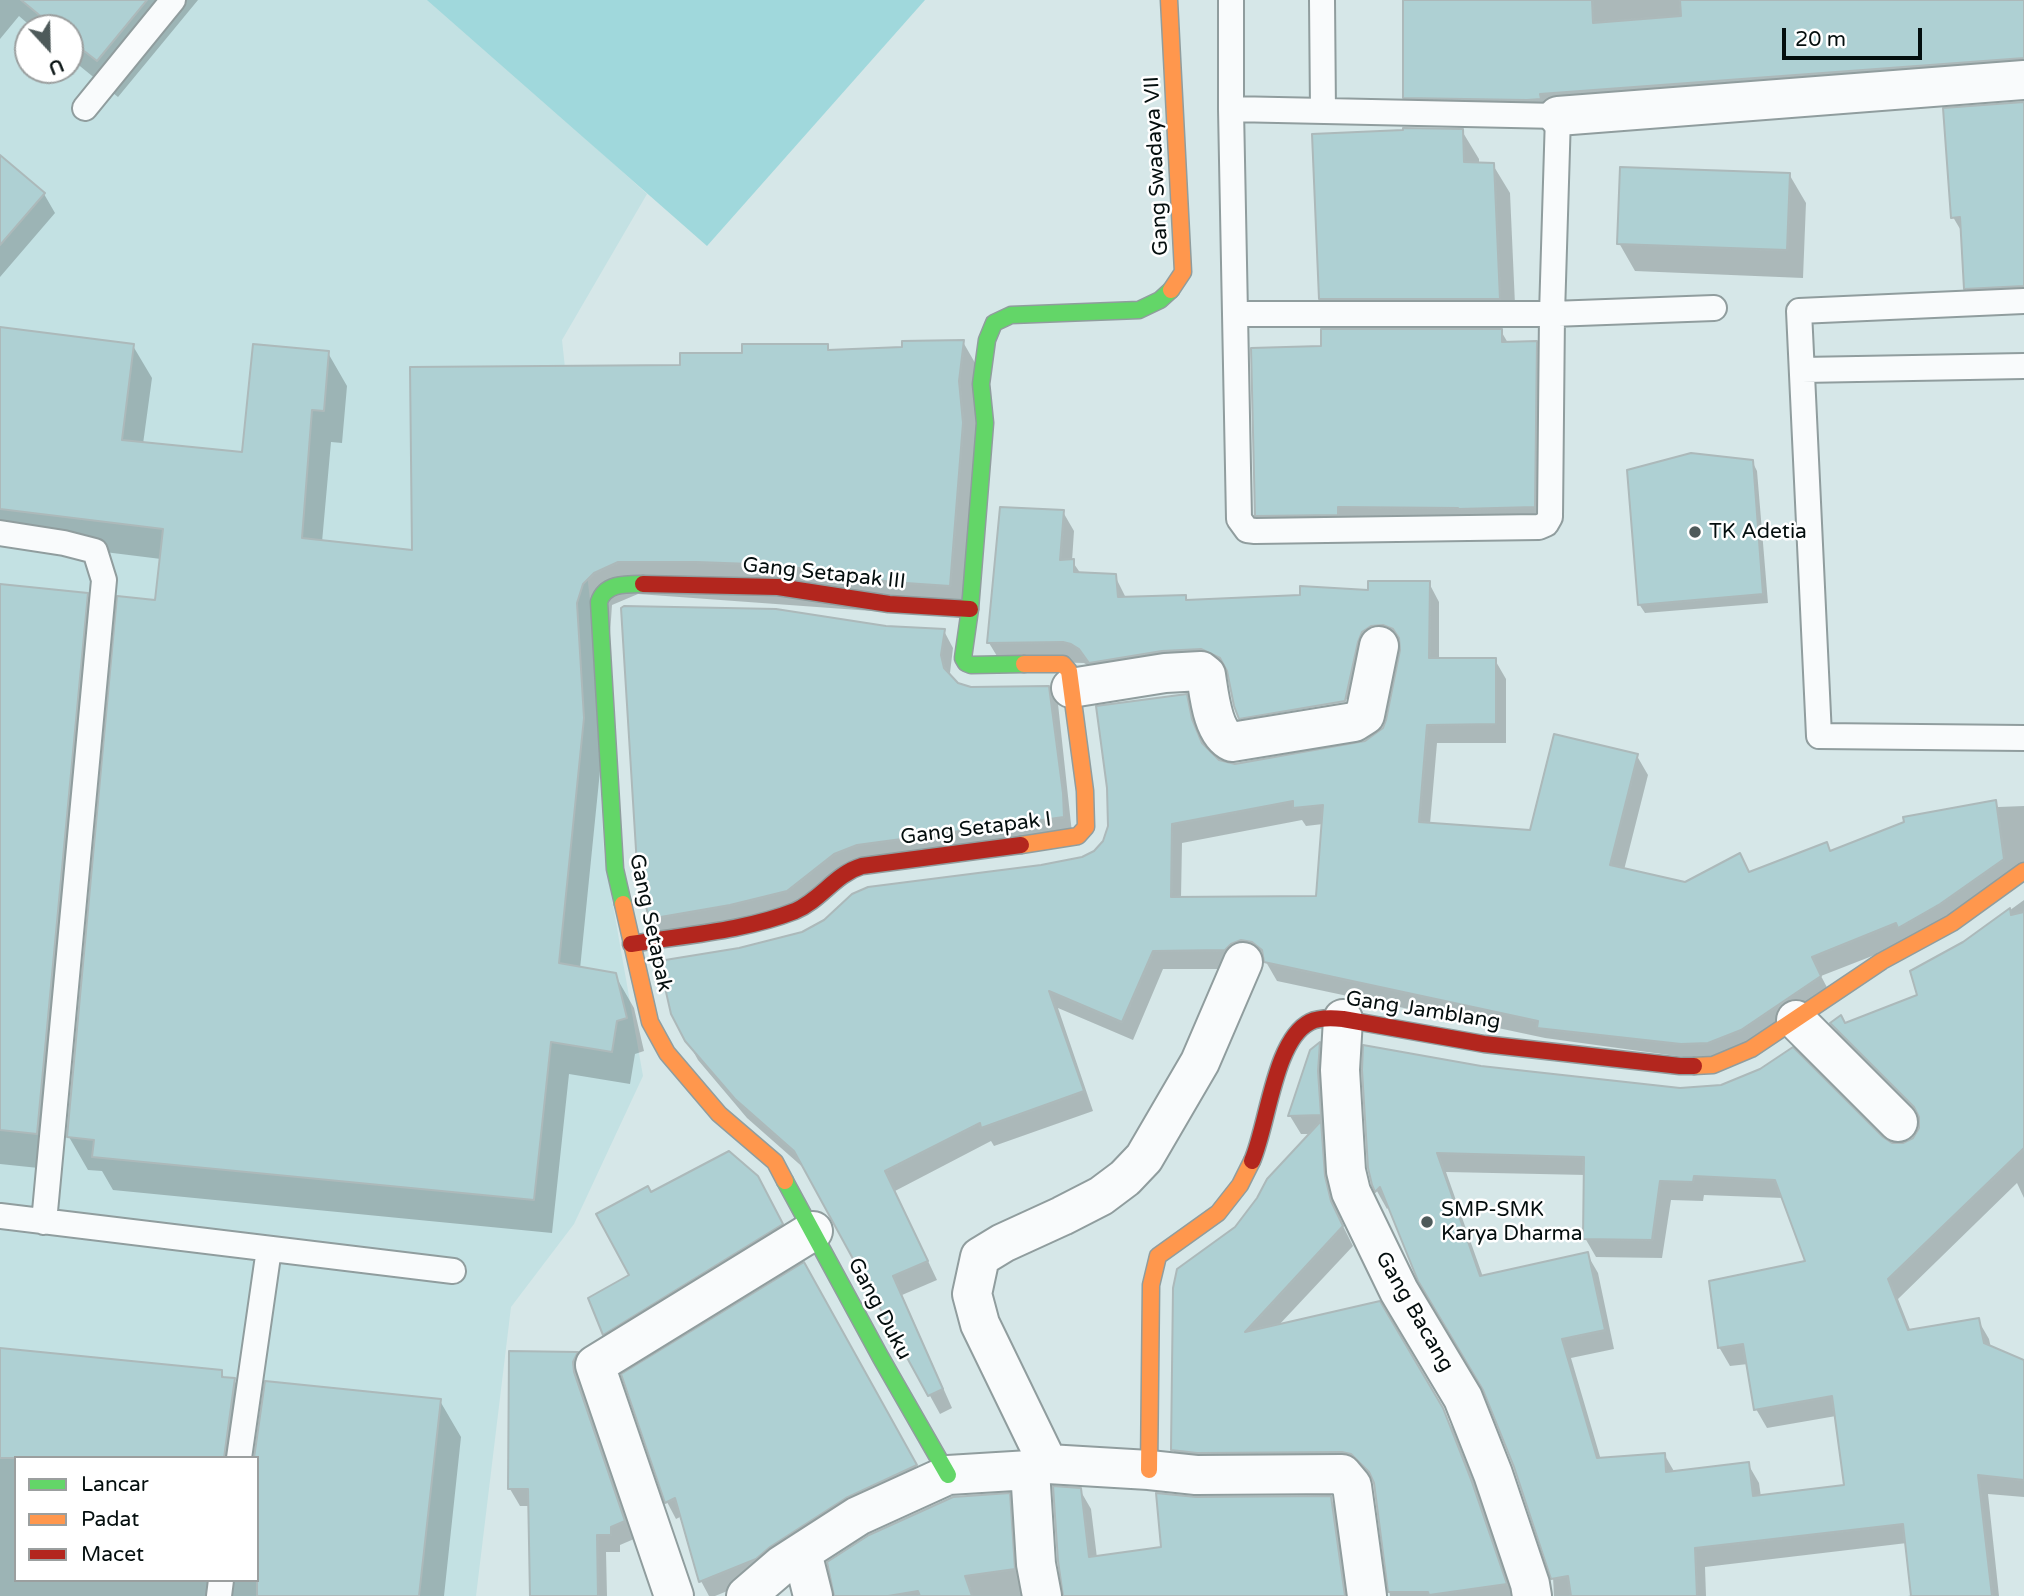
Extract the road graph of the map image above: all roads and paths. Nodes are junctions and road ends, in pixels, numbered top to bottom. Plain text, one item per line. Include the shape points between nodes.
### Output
1 (173, 0) edge
2 (1169, 0) edge
3 (1231, 0) edge
4 (1322, 0) edge
5 (2024, 80) edge
6 (85, 108) dead end
7 (1231, 109) junction
8 (1323, 111) junction
9 (1558, 116) junction
10 (2024, 301) edge
11 (1714, 309) dead end
12 (1236, 314) junction
13 (1552, 314) junction
14 (987, 340) joint
15 (2024, 366) edge
16 (1802, 370) junction
17 (0, 533) edge
18 (600, 602) joint
19 (970, 609) junction
20 (1379, 646) dead end
21 (1071, 688) junction
22 (2024, 738) edge
23 (2024, 871) edge
24 (632, 943) junction
25 (1243, 962) dead end
26 (1343, 1019) junction
27 (1796, 1020) junction
28 (1898, 1122) dead end
29 (775, 1162) joint
30 (0, 1216) edge
31 (44, 1222) junction
32 (813, 1231) junction
33 (269, 1249) junction
34 (453, 1271) dead end
35 (239, 1456) edge
36 (1039, 1467) junction
37 (1149, 1470) junction
38 (948, 1475) junction
39 (802, 1552) junction
40 (674, 1596) edge
41 (746, 1596) edge
42 (813, 1596) edge
43 (1042, 1596) edge
44 (1367, 1596) edge
45 (1532, 1596) edge

1 - 6 lane
2 - 14 street, Gang Swadaya VII via 1183,272 1159,303 1139,310 1011,315 994,323
3 - 7 lane
4 - 8 lane
5 - 9 street
7 - 8 lane
7 - 12 lane
8 - 9 lane
9 - 13 lane
10 - 16 lane via 1798,311
11 - 13 lane
12 - 13 lane
12 - 13 lane via 1239,519 1247,530 1255,531 1546,524 1550,517
14 - 19 street, Gang Setapak I
15 - 16 lane
16 - 22 lane via 1819,736
17 - 31 lane via 95,551 104,580
18 - 19 street, Gang Setapak III via 604,592 619,584 697,584 778,587 889,604
18 - 24 street, Gang Setapak via 615,869
19 - 21 street, Gang Setapak I via 966,663 1063,664
20 - 21 street via 1365,715 1360,719 1232,742 1224,737 1212,712 1206,675 1201,671
21 - 24 street, Gang Setapak I via 1085,791 1086,827 1078,836 870,864 836,878 808,905 794,911
23 - 27 street, Gang Jamblang via 1952,923 1882,961
24 - 29 street, Gang Setapak via 650,1022 667,1052 719,1114
25 - 36 street via 1200,1062 1144,1158 1101,1196 980,1257 972,1294 980,1324
26 - 27 street, Gang Jamblang via 1484,1044 1681,1066 1713,1065 1751,1049
26 - 37 street, Gang Jamblang via 1311,1021 1291,1037 1254,1157 1240,1185 1218,1213 1158,1256 1151,1285
26 - 45 street, Gang Bacang via 1340,1070 1351,1192 1399,1290 1463,1398
27 - 28 street
29 - 32 street, Gang Duku
30 - 31 lane
31 - 33 lane
32 - 38 street, Gang Duku
32 - 40 street via 595,1364
33 - 34 lane
33 - 35 lane
36 - 37 street
36 - 38 street
36 - 43 street via 1037,1564
37 - 44 street via 1196,1475 1342,1474 1352,1486
38 - 39 street via 859,1516
39 - 41 street
39 - 42 street

